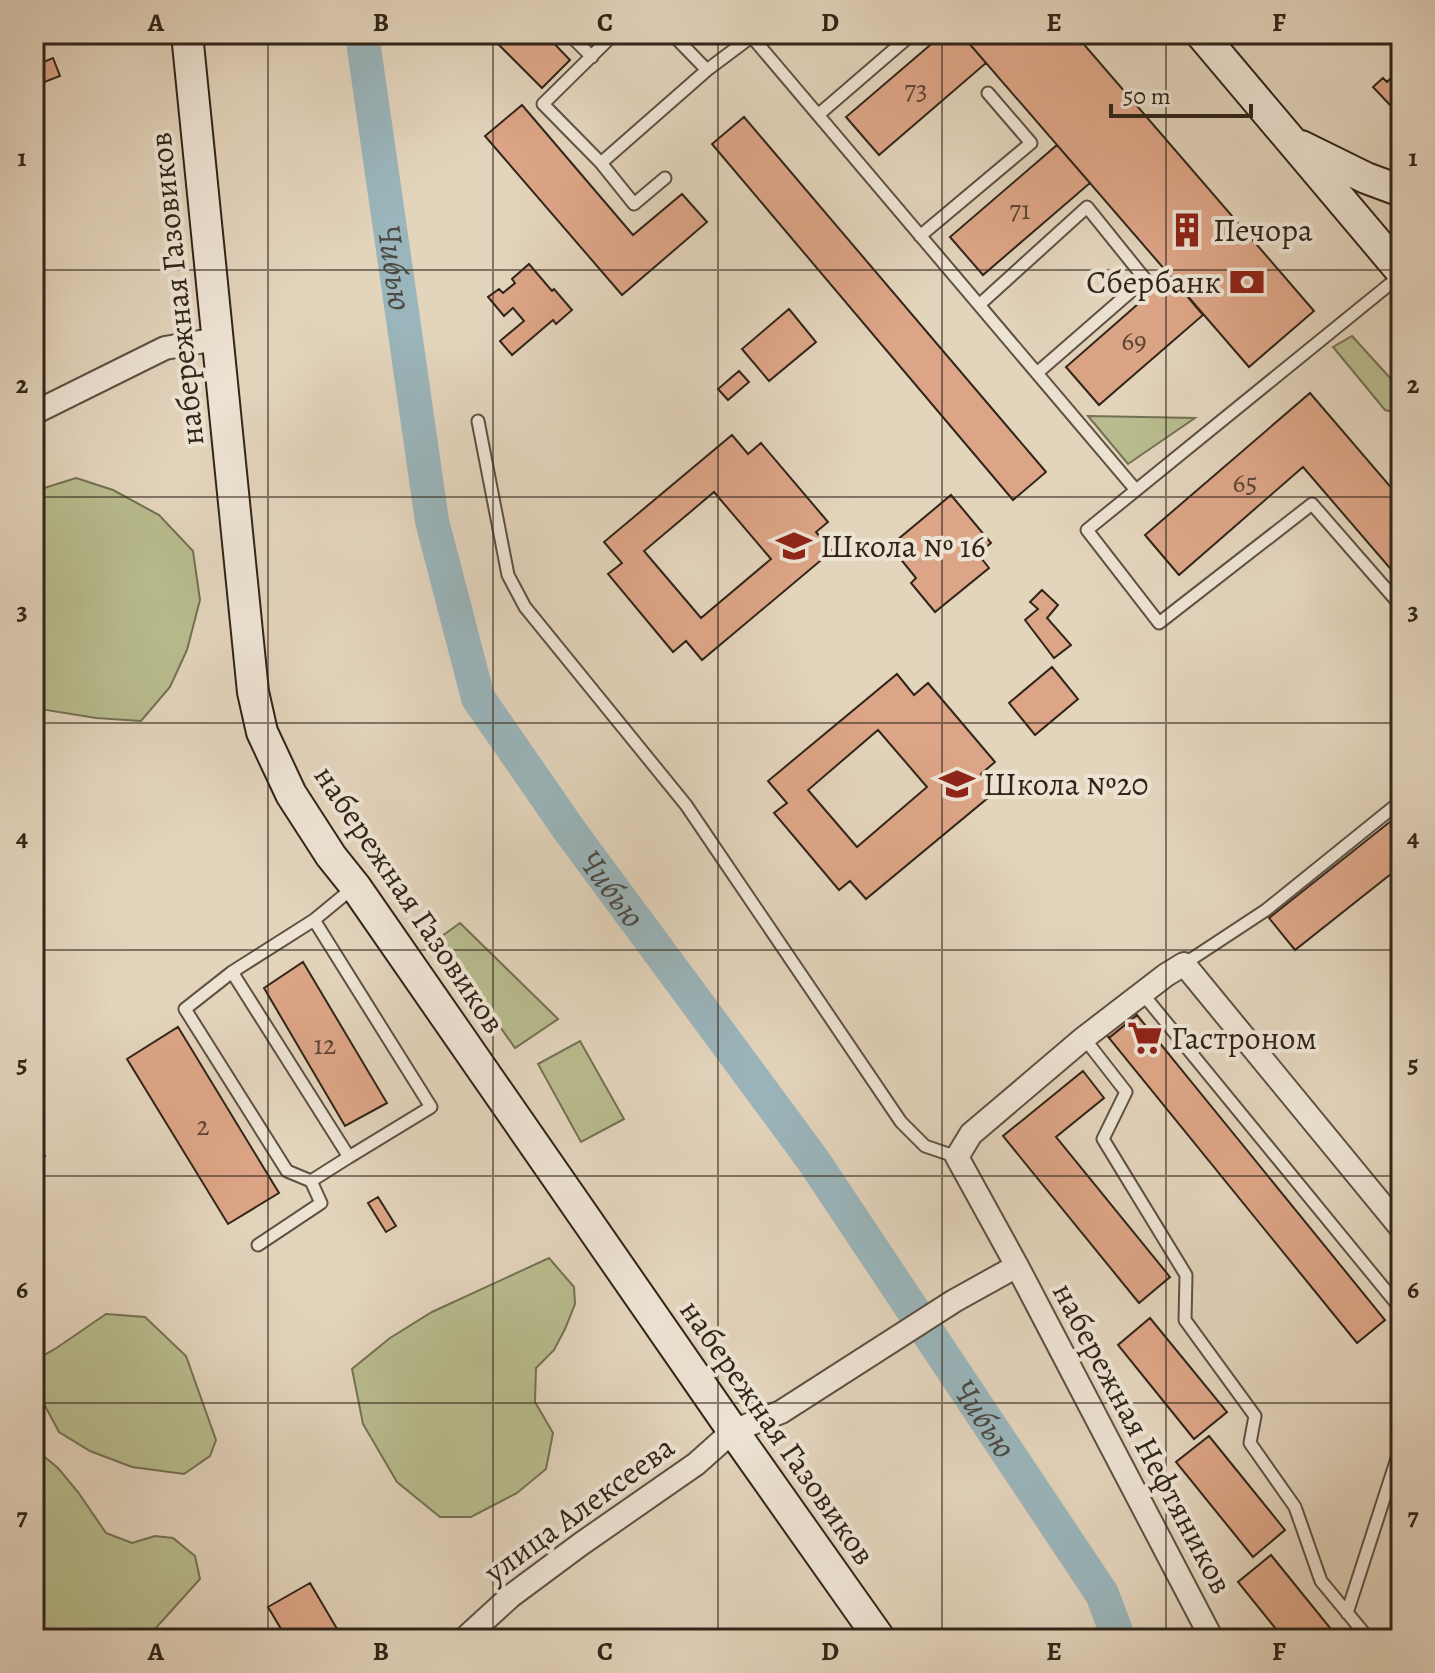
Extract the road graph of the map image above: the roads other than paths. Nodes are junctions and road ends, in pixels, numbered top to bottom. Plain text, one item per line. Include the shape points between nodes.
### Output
1 (187, 34) edge
2 (569, 34) edge
3 (614, 34) edge
4 (672, 34) edge
5 (912, 34) edge
6 (1201, 34) edge
7 (754, 36) edge
8 (592, 57) junction
9 (707, 70) junction
10 (988, 93) dead end
11 (818, 115) junction
12 (1291, 142) junction
13 (601, 163) junction
14 (665, 178) dead end
15 (1401, 191) edge
16 (920, 236) junction
17 (1401, 273) edge
18 (979, 305) junction
19 (217, 339) junction
20 (1037, 373) junction
21 (34, 413) edge
22 (478, 421) dead end
23 (1135, 489) junction
24 (1401, 606) edge
25 (1401, 801) edge
26 (355, 886) junction
27 (314, 920) junction
28 (1184, 964) junction
29 (232, 972) junction
30 (1142, 993) junction
31 (1084, 1038) junction
32 (349, 1157) junction
33 (957, 1157) junction
34 (311, 1181) junction
35 (1401, 1228) edge
36 (258, 1245) dead end
37 (1017, 1266) junction
38 (1401, 1309) edge
39 (733, 1431) junction
40 (1401, 1446) edge
41 (1347, 1613) junction
42 (464, 1639) edge
43 (880, 1639) edge
44 (1212, 1639) edge
45 (1369, 1639) edge

1 - 19 main road, набережная Газовиков
2 - 8 lane
3 - 8 lane
4 - 9 lane
5 - 11 lane
6 - 12 main road
7 - 9 lane
7 - 11 lane
8 - 13 lane via 543,104
9 - 13 lane
10 - 16 lane via 1031,143
11 - 16 lane
12 - 15 main road
12 - 17 main road
13 - 14 lane via 634,204
16 - 18 lane
17 - 23 lane
18 - 20 lane
18 - 20 lane via 1087,207 1145,279
19 - 21 street via 165,348
19 - 26 main road, набережная Газовиков via 253,692 262,732 291,794
20 - 23 lane
22 - 33 lane via 508,575 525,607 686,805 901,1122 925,1146
23 - 24 lane via 1087,530 1159,623 1312,504
25 - 28 lane via 1266,910
26 - 27 lane
26 - 39 main road, набережная Газовиков
27 - 29 lane
27 - 32 lane via 431,1107
28 - 30 street
28 - 35 street
29 - 32 lane
29 - 34 lane via 185,1009 287,1171
30 - 31 street
30 - 38 lane
31 - 33 street via 971,1134
31 - 41 lane via 1126,1092 1103,1139 1186,1275 1185,1320 1255,1416 1250,1443 1295,1507 1321,1581
32 - 34 lane
33 - 37 street, набережная Нефтяников
34 - 36 lane via 321,1203
37 - 39 street, набережная Нефтяников via 781,1412
37 - 44 street, набережная Нефтяников
39 - 42 street, улица Алексеева via 696,1464 511,1596
39 - 43 main road, набережная Газовиков
40 - 41 lane
41 - 45 lane

